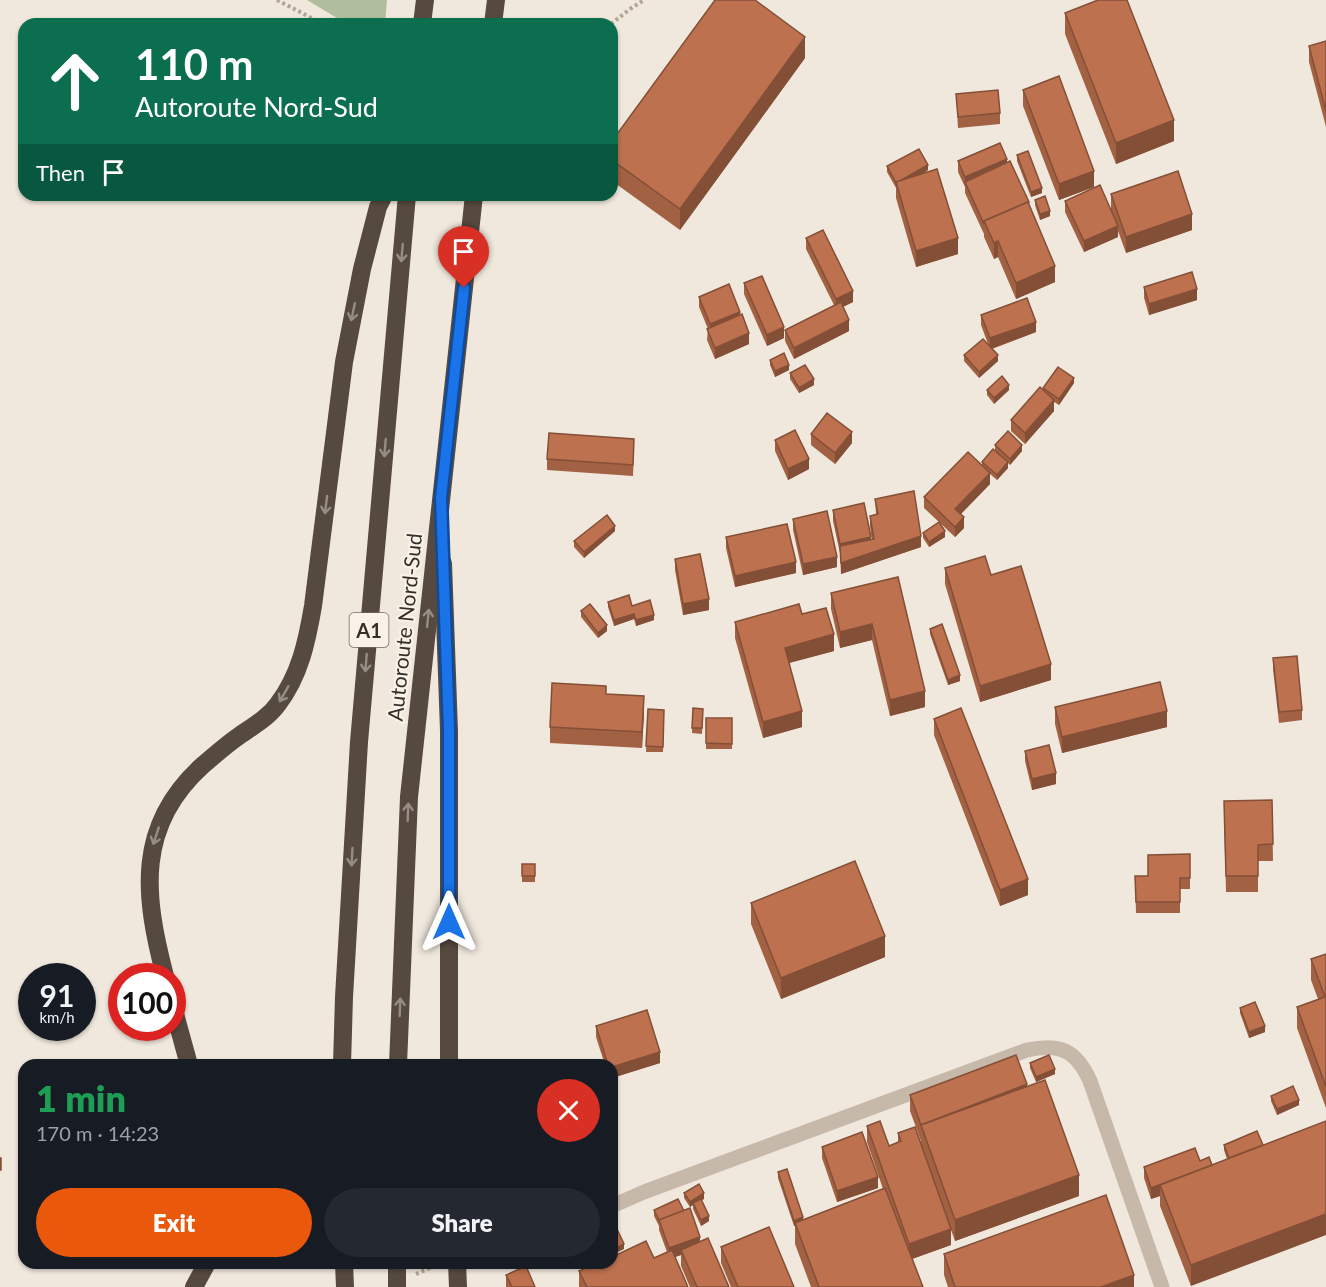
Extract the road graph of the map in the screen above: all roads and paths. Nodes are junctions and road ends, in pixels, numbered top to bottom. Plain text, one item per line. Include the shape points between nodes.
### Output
1 (277, 0) edge
2 (425, 0) edge
3 (496, 0) edge
4 (645, 0) edge
5 (312, 18) edge
6 (423, 18) edge
7 (494, 18) edge
8 (618, 18) edge
9 (381, 201) edge
10 (406, 201) edge
11 (473, 201) edge
12 (441, 498) junction
13 (162, 963) edge
14 (182, 1041) edge
15 (187, 1059) edge
16 (342, 1059) edge
17 (399, 1059) edge
18 (449, 1059) edge
19 (618, 1203) edge
20 (204, 1269) edge
21 (344, 1269) edge
22 (397, 1269) edge
23 (457, 1269) edge
24 (194, 1287) edge
25 (345, 1287) edge
26 (397, 1287) edge
27 (458, 1287) edge
28 (1162, 1287) edge

1 - 5 path
2 - 6 highway
3 - 7 highway
4 - 8 path
9 -> 13 highway via 346,351 308,640 278,704 267,717 202,766 171,803 160,823 150,858 149,884
10 -> 16 highway, Autoroute Nord-Sud / A1 via 359,742
11 - 12 highway, Autoroute Nord-Sud
17 -> 12 highway, Autoroute Nord-Sud via 409,797
12 - 18 highway via 449,730
14 - 15 highway
19 - 28 street via 1027,1050 1058,1048 1072,1055 1090,1081
20 - 24 highway
21 - 25 highway
22 - 26 highway
23 - 27 highway

